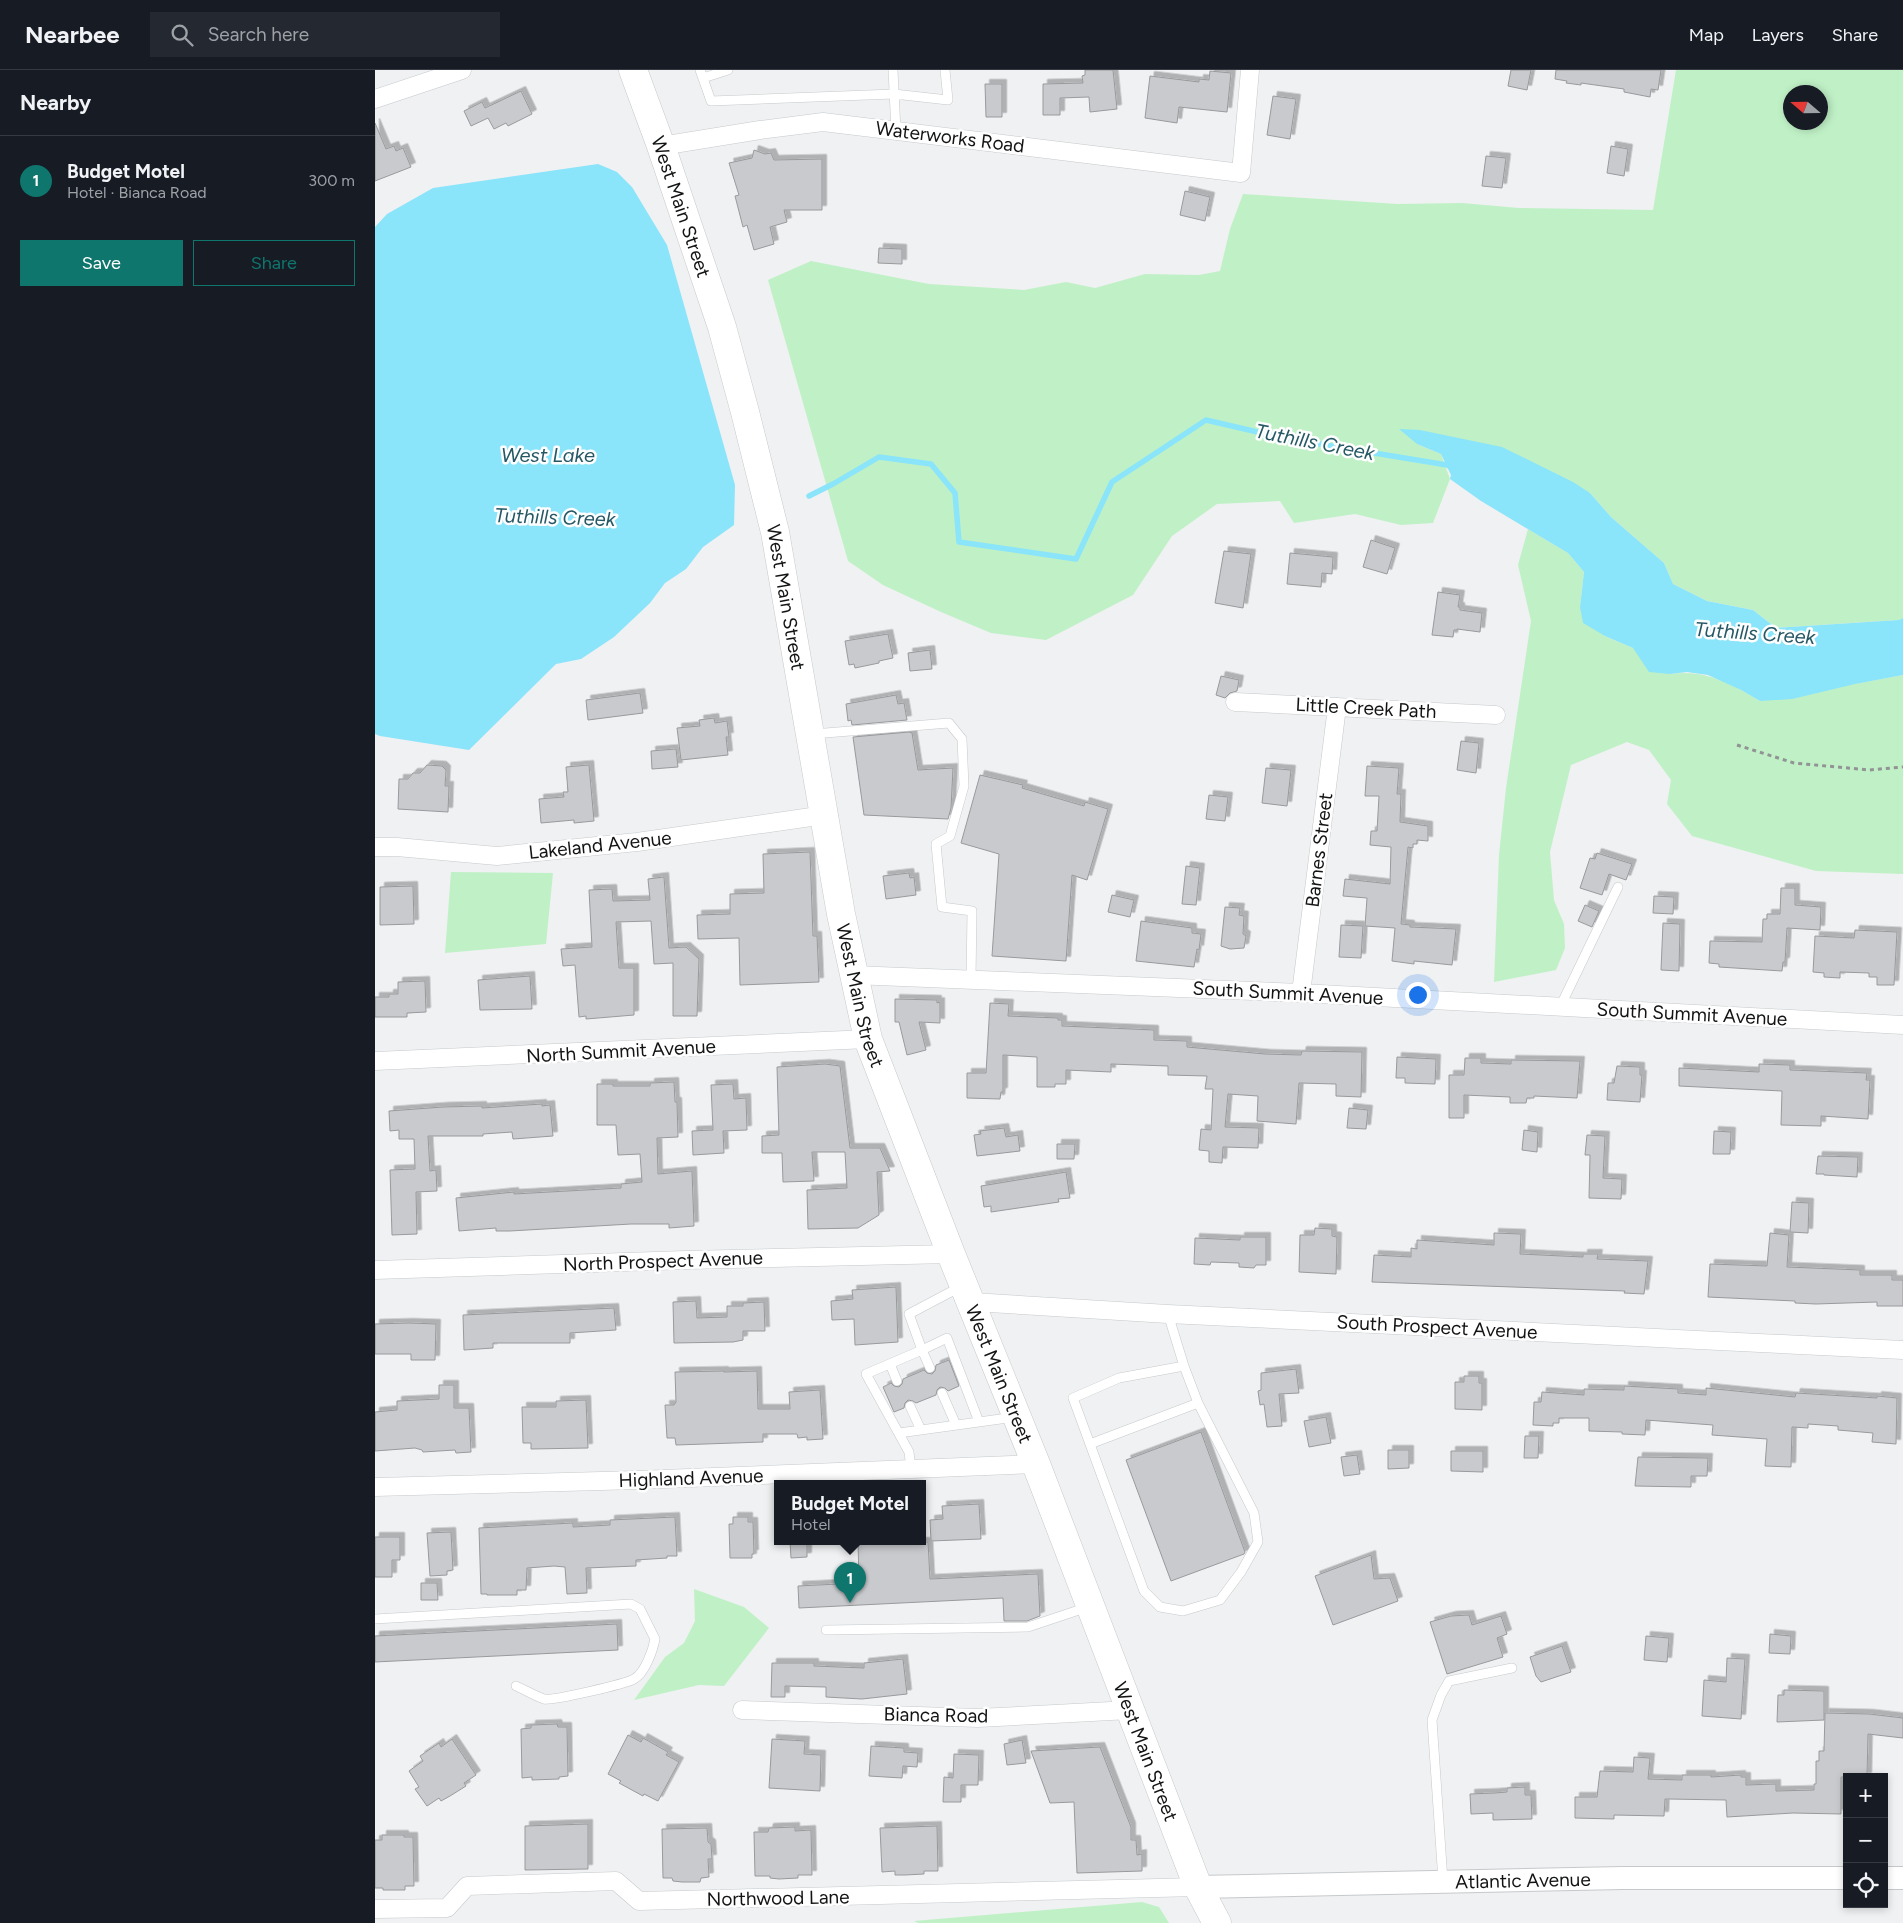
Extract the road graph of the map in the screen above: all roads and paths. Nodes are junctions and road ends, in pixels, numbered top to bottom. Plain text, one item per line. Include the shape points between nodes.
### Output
1 (463, 70) edge
2 (633, 70) edge
3 (728, 70) edge
4 (893, 70) edge
5 (945, 70) edge
6 (1251, 70) edge
7 (701, 74) edge
8 (894, 94) junction
9 (375, 99) edge
10 (896, 131) junction
11 (661, 146) junction
12 (1235, 702) dead end
13 (1337, 707) junction
14 (1496, 715) dead end
15 (811, 734) junction
16 (1737, 745) dead end
17 (1903, 767) edge
18 (825, 815) junction
19 (375, 847) edge
20 (1619, 887) dead end
21 (853, 974) junction
22 (971, 979) junction
23 (1301, 993) junction
24 (1560, 1007) junction
25 (1903, 1025) edge
26 (868, 1040) junction
27 (375, 1061) edge
28 (951, 1254) junction
29 (375, 1270) edge
30 (968, 1293) junction
31 (1168, 1314) junction
32 (922, 1350) junction
33 (1903, 1350) edge
34 (889, 1364) junction
35 (1184, 1366) junction
36 (930, 1368) dead end
37 (897, 1381) dead end
38 (942, 1393) dead end
39 (1198, 1403) junction
40 (909, 1406) dead end
41 (1017, 1416) junction
42 (979, 1422) junction
43 (956, 1426) junction
44 (921, 1430) junction
45 (899, 1433) junction
46 (1090, 1444) junction
47 (1036, 1464) junction
48 (911, 1469) junction
49 (375, 1488) edge
50 (1090, 1606) junction
51 (375, 1619) edge
52 (826, 1630) dead end
53 (1512, 1668) dead end
54 (517, 1686) dead end
55 (742, 1710) dead end
56 (1130, 1710) junction
57 (1843, 1878) edge
58 (1888, 1878) edge
59 (1903, 1878) edge
60 (1443, 1881) junction
61 (1198, 1886) junction
62 (375, 1909) edge
63 (1217, 1923) edge

1 - 9 street
2 - 11 main road, West Main Street
3 - 7 lane
4 - 8 lane
5 - 8 lane via 948,100
6 - 10 street, Waterworks Road via 1241,173
7 - 8 lane via 711,101
8 - 10 lane
10 - 11 street, Waterworks Road via 823,122
11 - 15 main road, West Main Street via 722,326 745,412 775,532
12 - 13 street, Little Creek Path
13 - 14 street, Little Creek Path
13 - 23 street, Barnes Street
15 - 18 main road, West Main Street
15 - 22 lane via 949,723 961,739 964,786 949,836 936,844 942,907 972,911
16 - 17 path via 1794,763 1869,770
18 - 19 street, Lakeland Avenue via 637,842 497,856
18 - 21 main road, West Main Street
20 - 24 lane
21 - 22 street, South Summit Avenue
21 - 26 main road, West Main Street
22 - 23 street, South Summit Avenue
23 - 24 street, South Summit Avenue
24 - 25 street, South Summit Avenue
26 - 27 street, North Summit Avenue
26 - 28 main road, West Main Street
28 - 29 street, North Prospect Avenue
28 - 30 main road, West Main Street
30 - 31 street, South Prospect Avenue
30 - 32 lane via 909,1314
30 - 41 main road, West Main Street
31 - 33 street, South Prospect Avenue
31 - 35 lane
32 - 34 lane
32 - 36 lane
32 - 42 lane via 947,1338
34 - 37 lane
34 - 45 lane via 866,1374
35 - 39 lane
35 - 46 lane via 1119,1378 1073,1398
38 - 43 lane
39 - 46 lane
39 - 46 lane via 1253,1513 1258,1542 1220,1600 1183,1611 1160,1607 1144,1591
40 - 44 lane
41 - 42 lane
41 - 47 main road, West Main Street
42 - 43 lane
43 - 44 lane
44 - 45 lane
45 - 48 lane via 909,1452
47 - 48 street, Highland Avenue
47 - 50 main road, West Main Street
48 - 49 street, Highland Avenue
50 - 52 lane via 1028,1627
50 - 56 main road, West Main Street
51 - 54 lane via 631,1604 640,1609 655,1639 645,1666 636,1679 562,1698 545,1699
53 - 60 lane via 1449,1681 1432,1720
55 - 56 street, Bianca Road via 978,1718
56 - 61 main road, West Main Street
57 - 60 street, Atlantic Avenue
58 - 59 street
60 - 61 street, Atlantic Avenue
61 - 62 street, Northwood Lane via 639,1901 616,1880 467,1886 447,1908
61 - 63 main road, West Main Street

